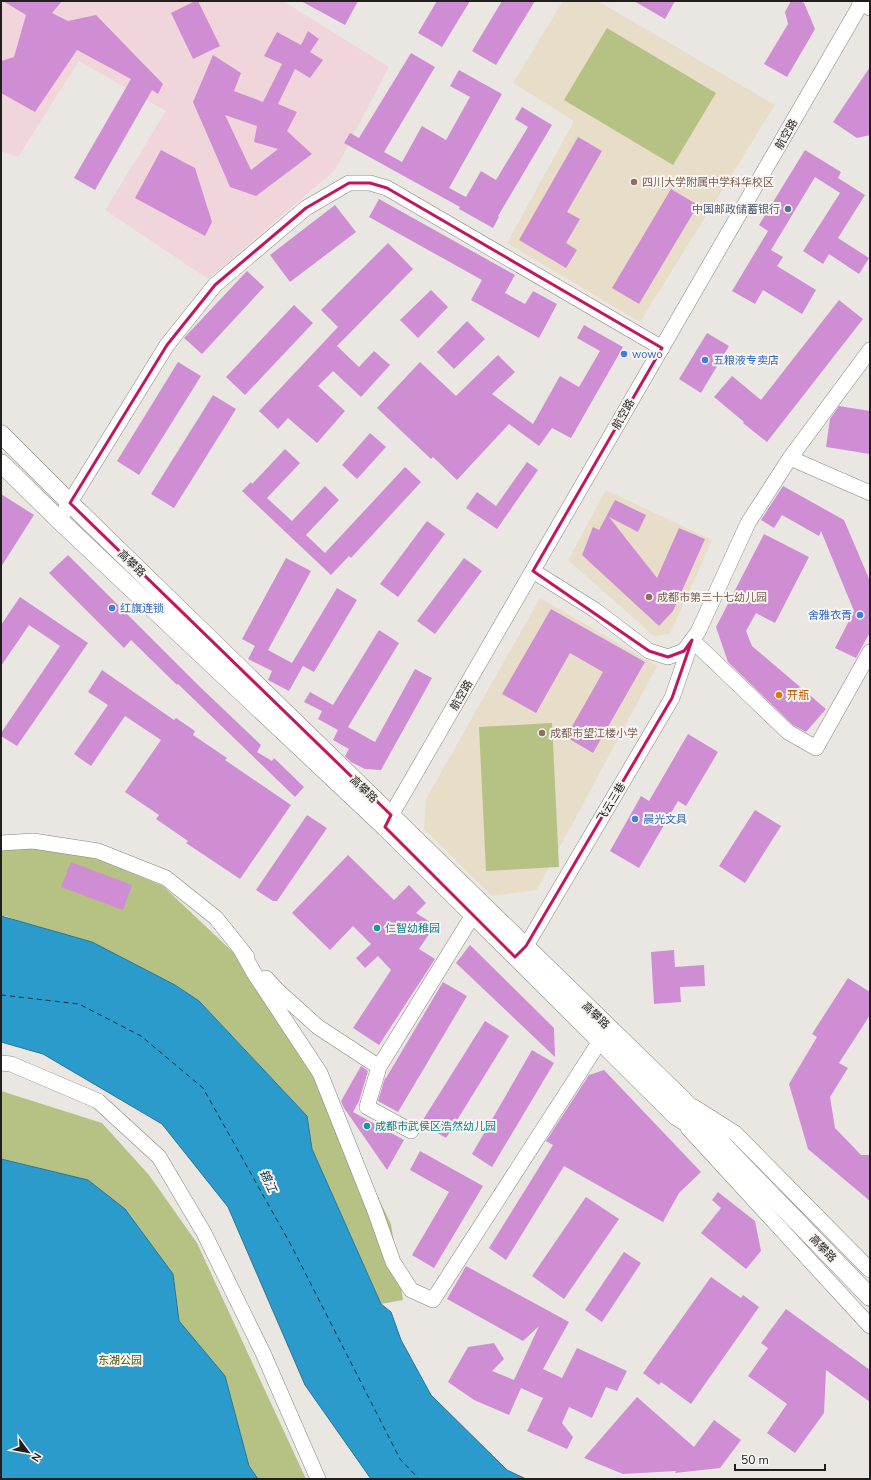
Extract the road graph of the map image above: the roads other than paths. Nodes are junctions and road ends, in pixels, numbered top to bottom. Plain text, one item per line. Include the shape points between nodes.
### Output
1 (866, 4) edge
2 (662, 348) junction
3 (870, 350) edge
4 (1, 434) edge
5 (790, 458) junction
6 (1, 463) edge
7 (870, 493) edge
8 (70, 503) junction
9 (59, 520) junction
10 (533, 570) junction
11 (692, 640) junction
12 (870, 652) edge
13 (388, 821) junction
14 (1, 843) edge
15 (473, 915) junction
16 (241, 950) junction
17 (520, 951) junction
18 (600, 1041) junction
19 (1, 1063) edge
20 (379, 1067) junction
21 (683, 1100) junction
22 (676, 1116) junction
23 (411, 1131) dead end
24 (725, 1147) junction
25 (870, 1270) edge
26 (870, 1297) edge
27 (869, 1324) edge
28 (318, 1479) edge

1 - 2 street, 航空路
2 - 8 street via 387,188 370,183 349,183 306,208 215,285 167,345
2 - 10 street, 航空路
3 - 5 street
4 - 8 main road, 高攀路
5 - 7 street
5 - 11 street via 748,523
6 - 9 main road, 高攀路
8 - 9 street
8 - 13 main road, 高攀路
9 - 13 main road, 高攀路
10 - 11 street via 595,610 650,651 668,657 684,650
10 - 13 street, 航空路
11 - 12 street via 788,732 816,748
11 - 17 street, 飞云三巷 via 672,698
13 - 15 main road, 高攀路
13 - 17 main road, 高攀路
14 - 16 street via 33,841 98,851 166,878 216,918
15 - 17 main road, 高攀路
15 - 20 street
16 - 18 street via 320,1073 376,1211 392,1262 411,1290 433,1300
16 - 20 street via 278,991 318,1027
17 - 18 main road, 高攀路
17 - 21 main road, 高攀路
18 - 22 main road, 高攀路
19 - 28 street via 11,1064 98,1102 159,1157 204,1233 263,1353
20 - 23 street via 367,1107
21 - 24 main road, 高攀路
21 - 25 street via 735,1133
22 - 24 main road, 高攀路
22 - 27 street
24 - 26 main road, 高攀路

